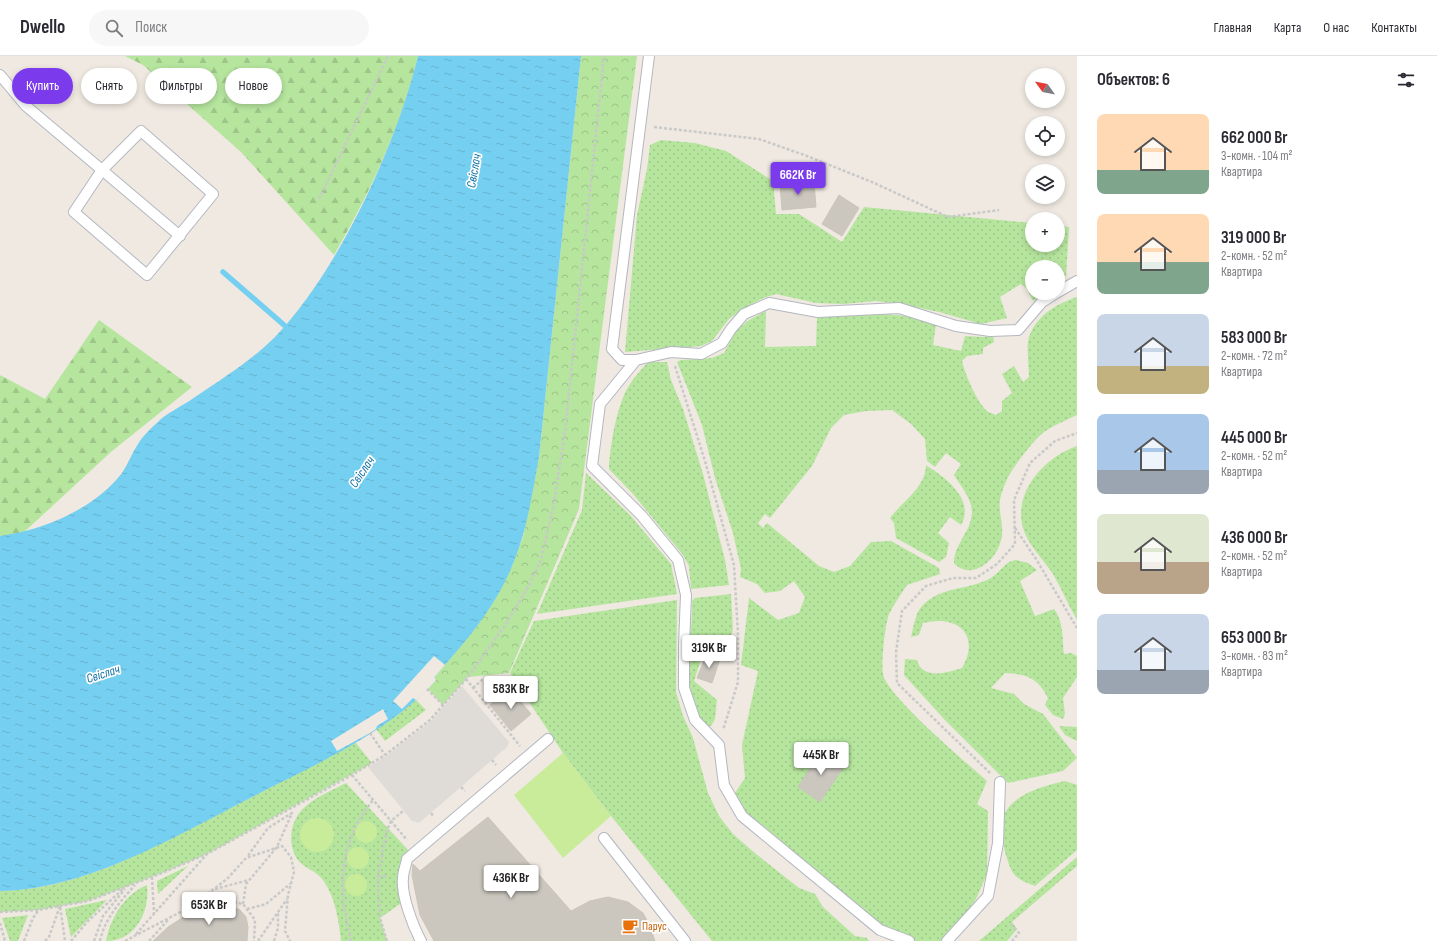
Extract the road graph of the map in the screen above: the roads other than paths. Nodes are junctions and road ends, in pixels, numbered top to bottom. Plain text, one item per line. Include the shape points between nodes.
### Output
1 (649, 56) edge
2 (0, 76) edge
3 (102, 170) junction
4 (180, 236) junction
5 (1077, 281) edge
6 (1065, 288) edge
7 (1045, 300) edge
8 (636, 360) junction
9 (548, 739) dead end
10 (1000, 782) road end
11 (604, 838) dead end
12 (421, 941) edge
13 (685, 941) edge
14 (909, 941) edge
15 (947, 941) edge

1 - 8 lane via 612,349 622,360
2 - 3 lane via 26,106
3 - 4 lane
3 - 4 lane via 74,212 147,275
3 - 4 lane via 141,131 214,194
5 - 6 lane
7 - 8 lane via 1018,330 990,331 956,326 899,308 818,312 770,303 744,314 722,343 701,354 671,352
8 - 14 lane via 600,404 592,466 642,516 678,560 686,595 684,688 696,720 719,745 724,785 742,816 880,930
9 - 12 lane via 407,859 403,878 404,890 415,931
10 - 15 lane via 998,843 988,896
11 - 13 lane

